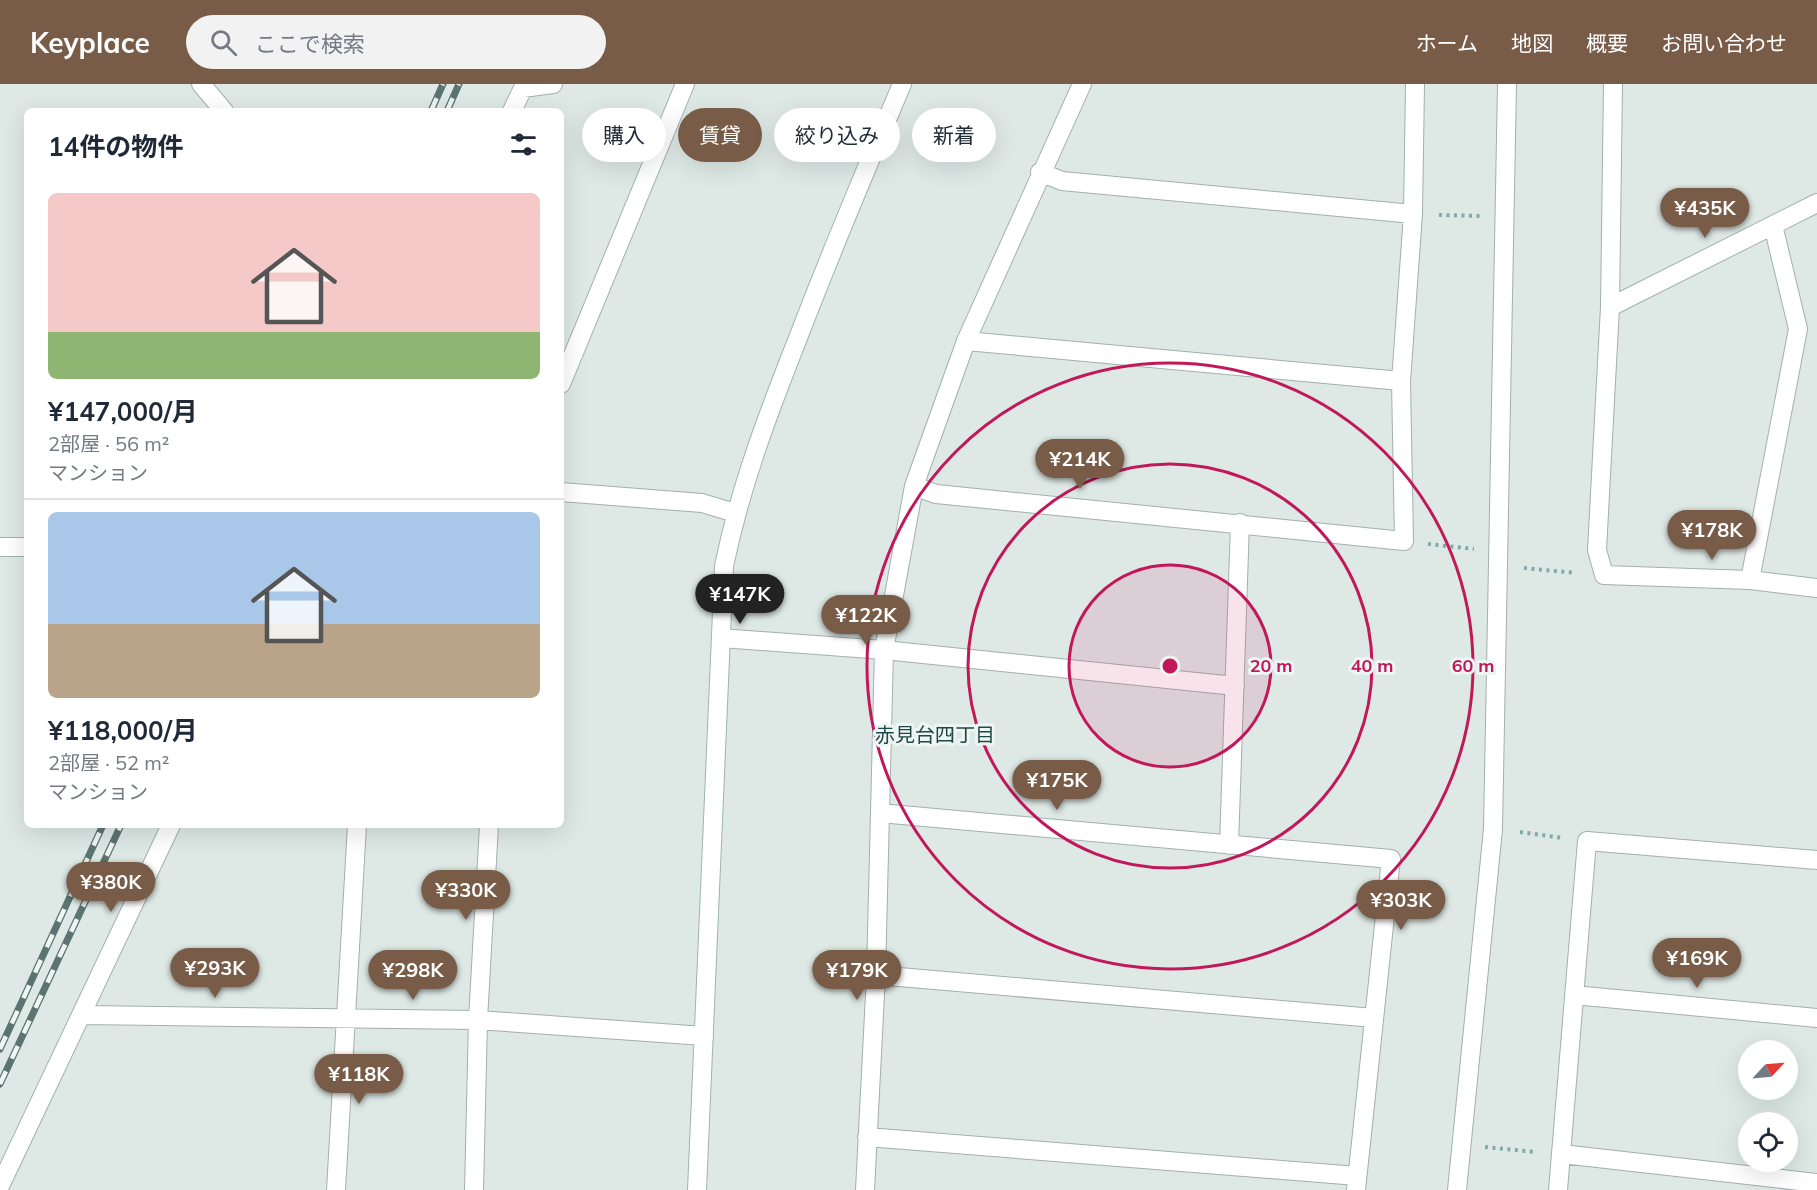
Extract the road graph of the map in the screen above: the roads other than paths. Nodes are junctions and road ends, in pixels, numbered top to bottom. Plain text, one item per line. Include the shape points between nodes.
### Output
1 (201, 84) edge
2 (553, 84) edge
3 (685, 84) edge
4 (902, 84) edge
5 (1082, 84) edge
6 (1415, 84) edge
7 (1507, 84) edge
8 (1612, 84) edge
9 (221, 108) edge
10 (513, 108) edge
11 (1040, 172) junction
12 (1817, 203) edge
13 (1413, 214) junction
14 (1773, 225) junction
15 (1610, 307) junction
16 (966, 341) junction
17 (564, 377) edge
18 (1401, 381) junction
19 (914, 486) junction
20 (564, 492) edge
21 (735, 513) junction
22 (1240, 523) junction
23 (24, 547) edge
24 (0, 548) edge
25 (1750, 580) junction
26 (1817, 588) edge
27 (721, 638) junction
28 (884, 650) junction
29 (1234, 686) junction
30 (880, 813) junction
31 (170, 828) edge
32 (357, 828) edge
33 (489, 828) edge
34 (1229, 845) junction
35 (1817, 860) edge
36 (876, 975) junction
37 (1574, 995) junction
38 (83, 1015) junction
39 (347, 1018) junction
40 (1374, 1018) junction
41 (1817, 1018) edge
42 (478, 1020) junction
43 (704, 1036) junction
44 (867, 1137) junction
45 (1562, 1154) junction
46 (1357, 1183) edge
47 (1817, 1183) edge
48 (0, 1186) edge
49 (336, 1190) edge
50 (474, 1190) edge
51 (697, 1190) edge
52 (865, 1190) edge
53 (1457, 1190) edge
54 (1558, 1190) edge

1 - 9 street
2 - 10 street via 523,88
3 - 17 street
4 - 21 street via 768,412
5 - 11 street
6 - 13 street
7 - 53 street via 1493,829
8 - 15 street
11 - 13 street via 1062,181
11 - 16 street
12 - 14 street
13 - 18 street
14 - 15 street
14 - 25 street via 1798,329
15 - 25 street via 1597,550 1604,575
16 - 18 street
16 - 19 street
18 - 22 street via 1404,541
19 - 22 street via 936,494
19 - 28 street
20 - 21 street via 702,503
21 - 27 street via 724,566
22 - 29 street
23 - 24 street
25 - 26 street
27 - 28 street
27 - 43 street
28 - 29 street
28 - 30 street
29 - 34 street
30 - 34 street
30 - 36 street
31 - 38 street
32 - 39 street
33 - 42 street
34 - 40 street via 1391,859
35 - 37 street via 1587,841
36 - 40 street
36 - 44 street
37 - 41 street
37 - 45 street
38 - 39 street
38 - 48 street
39 - 42 street
39 - 49 street
40 - 46 street
42 - 43 street
42 - 50 street
43 - 51 street
44 - 46 street
44 - 52 street
45 - 47 street
45 - 54 street

